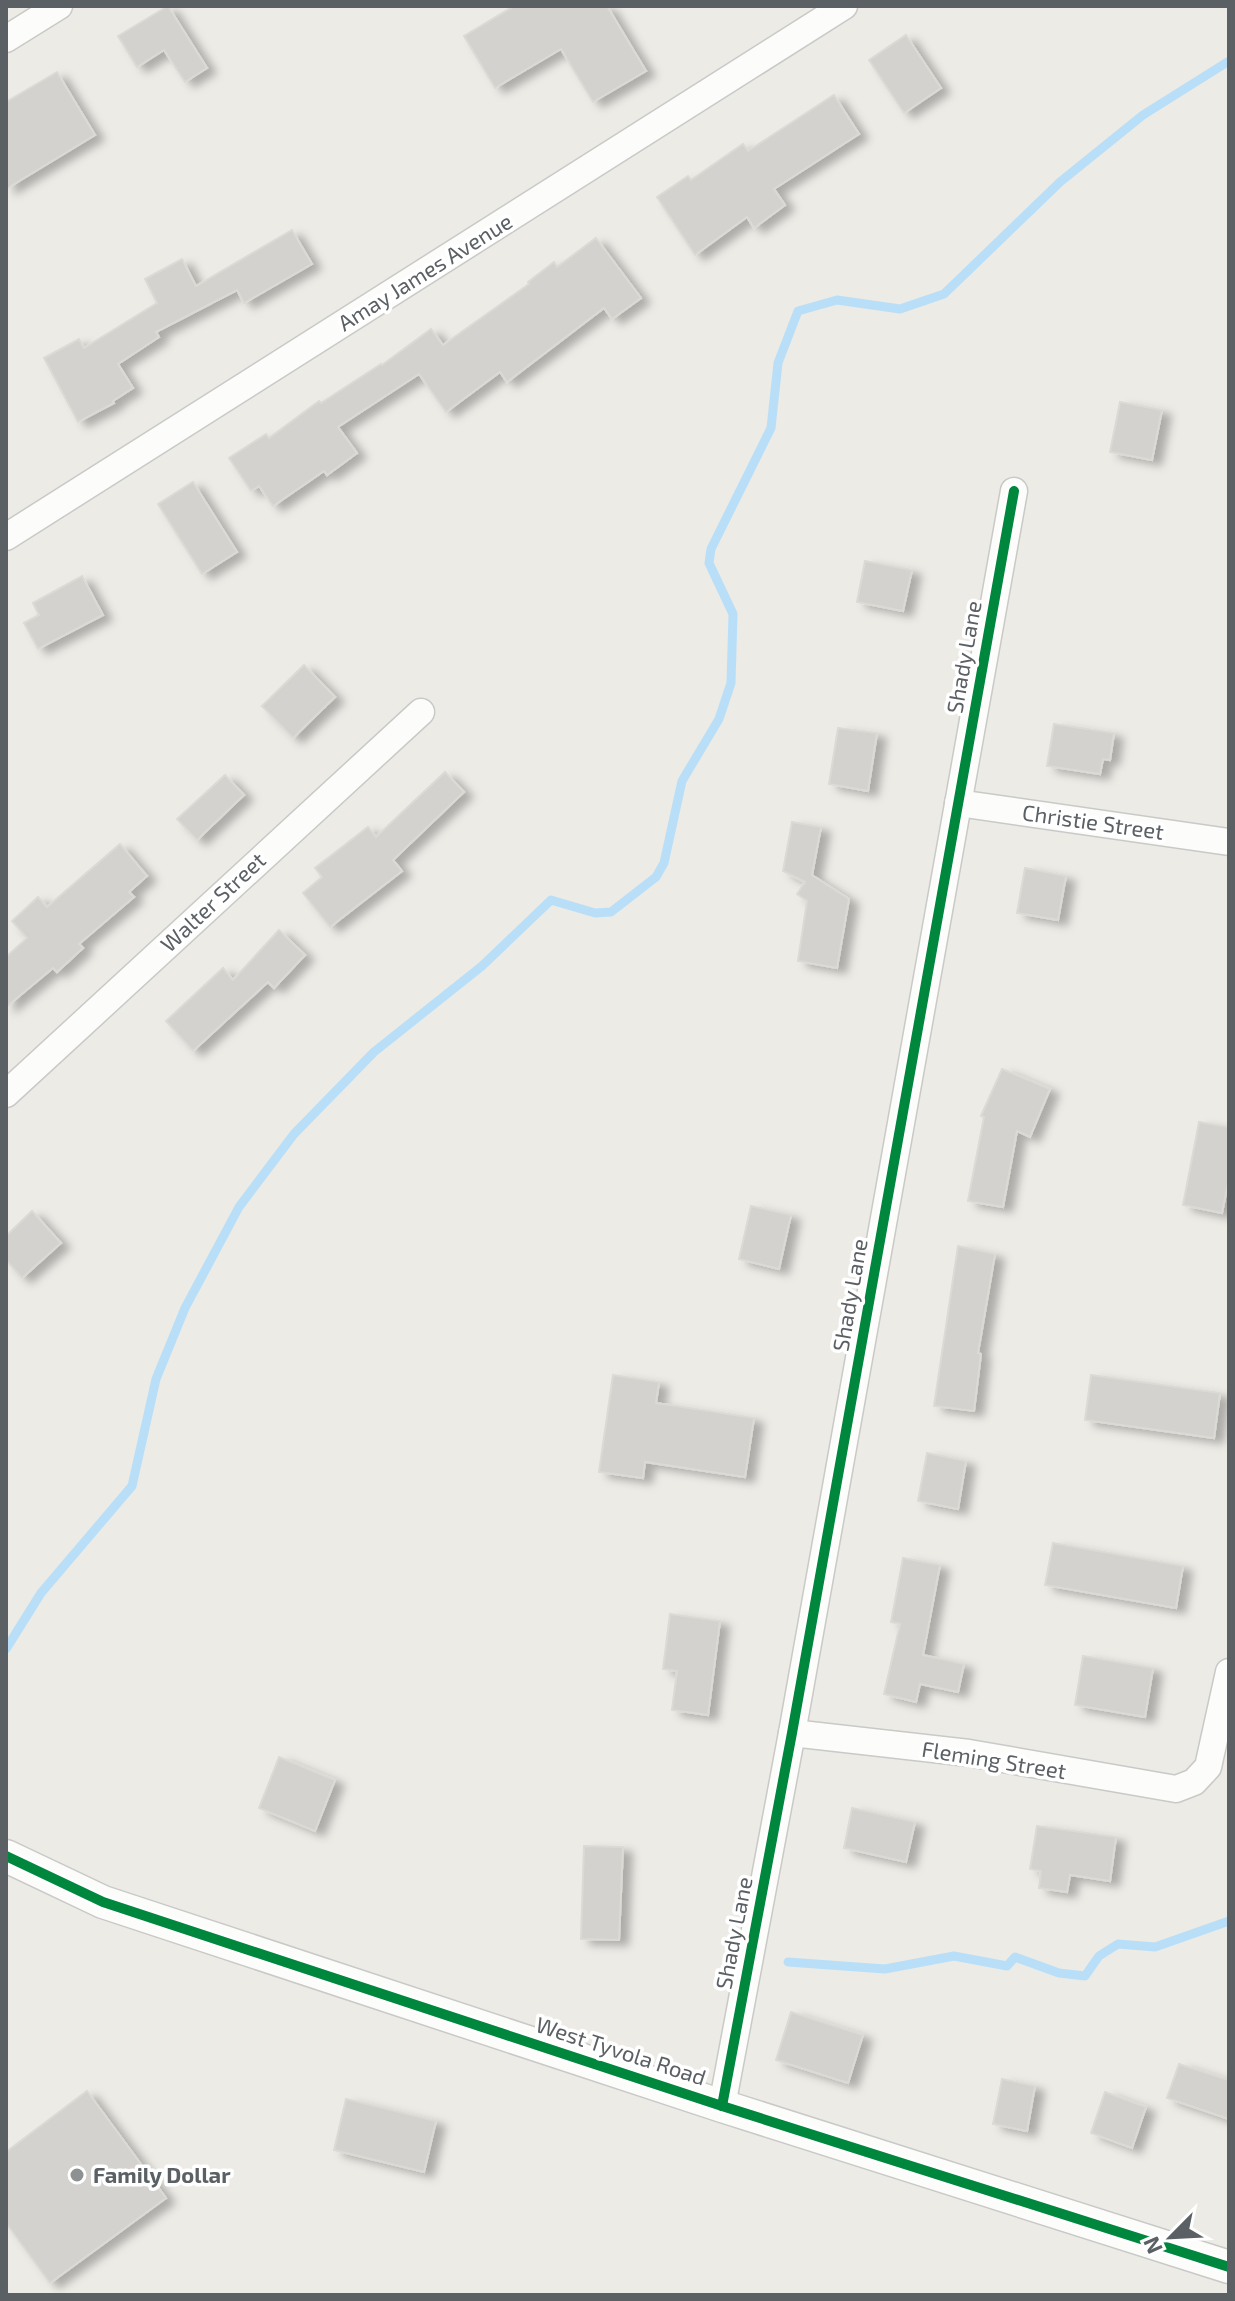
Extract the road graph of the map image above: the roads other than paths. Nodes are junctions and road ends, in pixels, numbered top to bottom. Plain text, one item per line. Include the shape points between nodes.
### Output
1 (59, 6) edge
2 (844, 6) edge
3 (6, 39) edge
4 (1014, 491) dead end
5 (6, 537) edge
6 (421, 712) dead end
7 (958, 803) junction
8 (1229, 842) edge
9 (6, 1094) edge
10 (1229, 1672) edge
11 (792, 1733) junction
12 (6, 1856) edge
13 (722, 2106) junction
14 (1229, 2267) edge

1 - 3 street
2 - 5 street, Amay James Avenue
4 - 7 street, Shady Lane
6 - 9 street, Walter Street
7 - 8 street, Christie Street
7 - 11 street, Shady Lane
10 - 11 street, Fleming Street via 1208,1767 1194,1782 1176,1789 969,1753
11 - 13 street, Shady Lane
12 - 13 street, West Tyvola Road via 103,1902
13 - 14 street, West Tyvola Road

